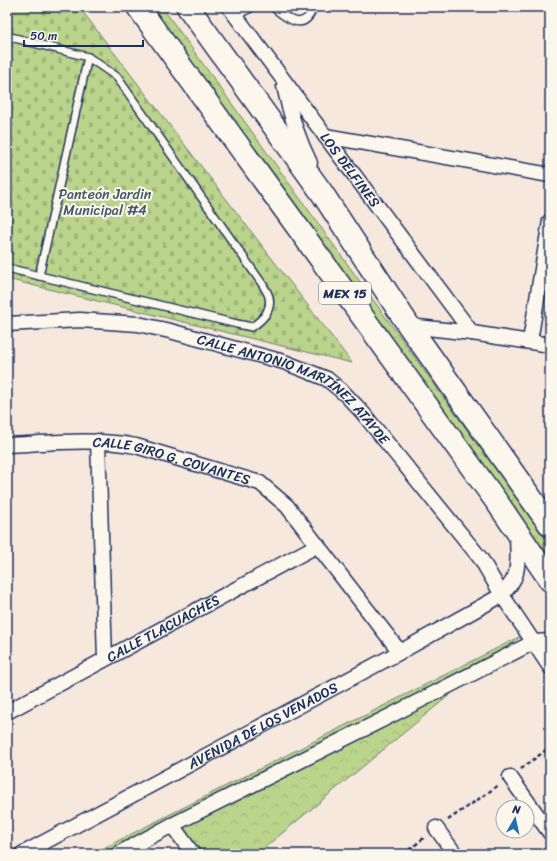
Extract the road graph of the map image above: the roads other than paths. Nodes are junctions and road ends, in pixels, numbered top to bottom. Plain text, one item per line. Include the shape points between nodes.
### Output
1 (138, 7) edge
2 (188, 7) edge
3 (253, 7) edge
4 (273, 7) edge
5 (313, 7) edge
6 (232, 11) edge
7 (7, 36) edge
8 (88, 57) junction
9 (283, 80) junction
10 (325, 136) junction
11 (550, 175) edge
12 (322, 193) junction
13 (550, 222) edge
14 (7, 268) edge
15 (39, 276) junction
16 (7, 324) edge
17 (409, 326) junction
18 (472, 333) junction
19 (530, 342) junction
20 (550, 345) edge
21 (98, 441) junction
22 (7, 445) edge
23 (550, 525) edge
24 (516, 530) junction
25 (318, 545) junction
26 (550, 580) edge
27 (502, 595) junction
28 (550, 641) edge
29 (534, 642) junction
30 (400, 652) junction
31 (105, 659) junction
32 (550, 667) edge
33 (7, 712) edge
34 (510, 777) road end
35 (172, 825) junction
36 (436, 828) road end
37 (550, 833) edge
38 (22, 854) edge
39 (118, 854) edge
40 (193, 854) edge
41 (455, 854) edge

1 - 24 highway, MEX 15
2 - 12 highway, MEX 15
3 - 6 lane
4 - 5 lane via 284,17 302,22 307,19
6 - 9 street, LOS DELFINES
7 - 8 lane
8 - 15 lane
8 - 15 lane via 117,77 263,285 269,297 269,307 264,318 252,327
9 - 10 street, LOS DELFINES
9 - 12 street via 299,141
10 - 11 street
10 - 18 street, LOS DELFINES
12 - 17 highway, MEX 15
13 - 19 street
14 - 15 lane
16 - 27 street, CALLE ANTONIO MARTÍNEZ ATAYDE via 80,320 138,324 284,362 327,379 346,394 362,412 481,559
17 - 18 street
17 - 23 highway, MEX 15
18 - 19 street
19 - 20 street
21 - 22 street, CALLE GIRO G. COVANTES
21 - 25 street, CALLE GIRO G. COVANTES via 136,446 260,483 287,506
21 - 31 street
24 - 26 highway, MEX 15
24 - 27 street via 516,573
25 - 30 street, CALLE GIRO G. COVANTES
25 - 31 street, CALLE TLACUACHES
27 - 29 street, CALLE ANTONIO MARTÍNEZ ATAYDE
27 - 30 street, AVENIDA DE LOS VENADOS
28 - 29 street
29 - 32 street, CALLE ANTONIO MARTÍNEZ ATAYDE
29 - 35 street
30 - 38 street, AVENIDA DE LOS VENADOS
31 - 33 street, CALLE TLACUACHES
34 - 37 street
35 - 39 street
35 - 40 street
36 - 41 street

